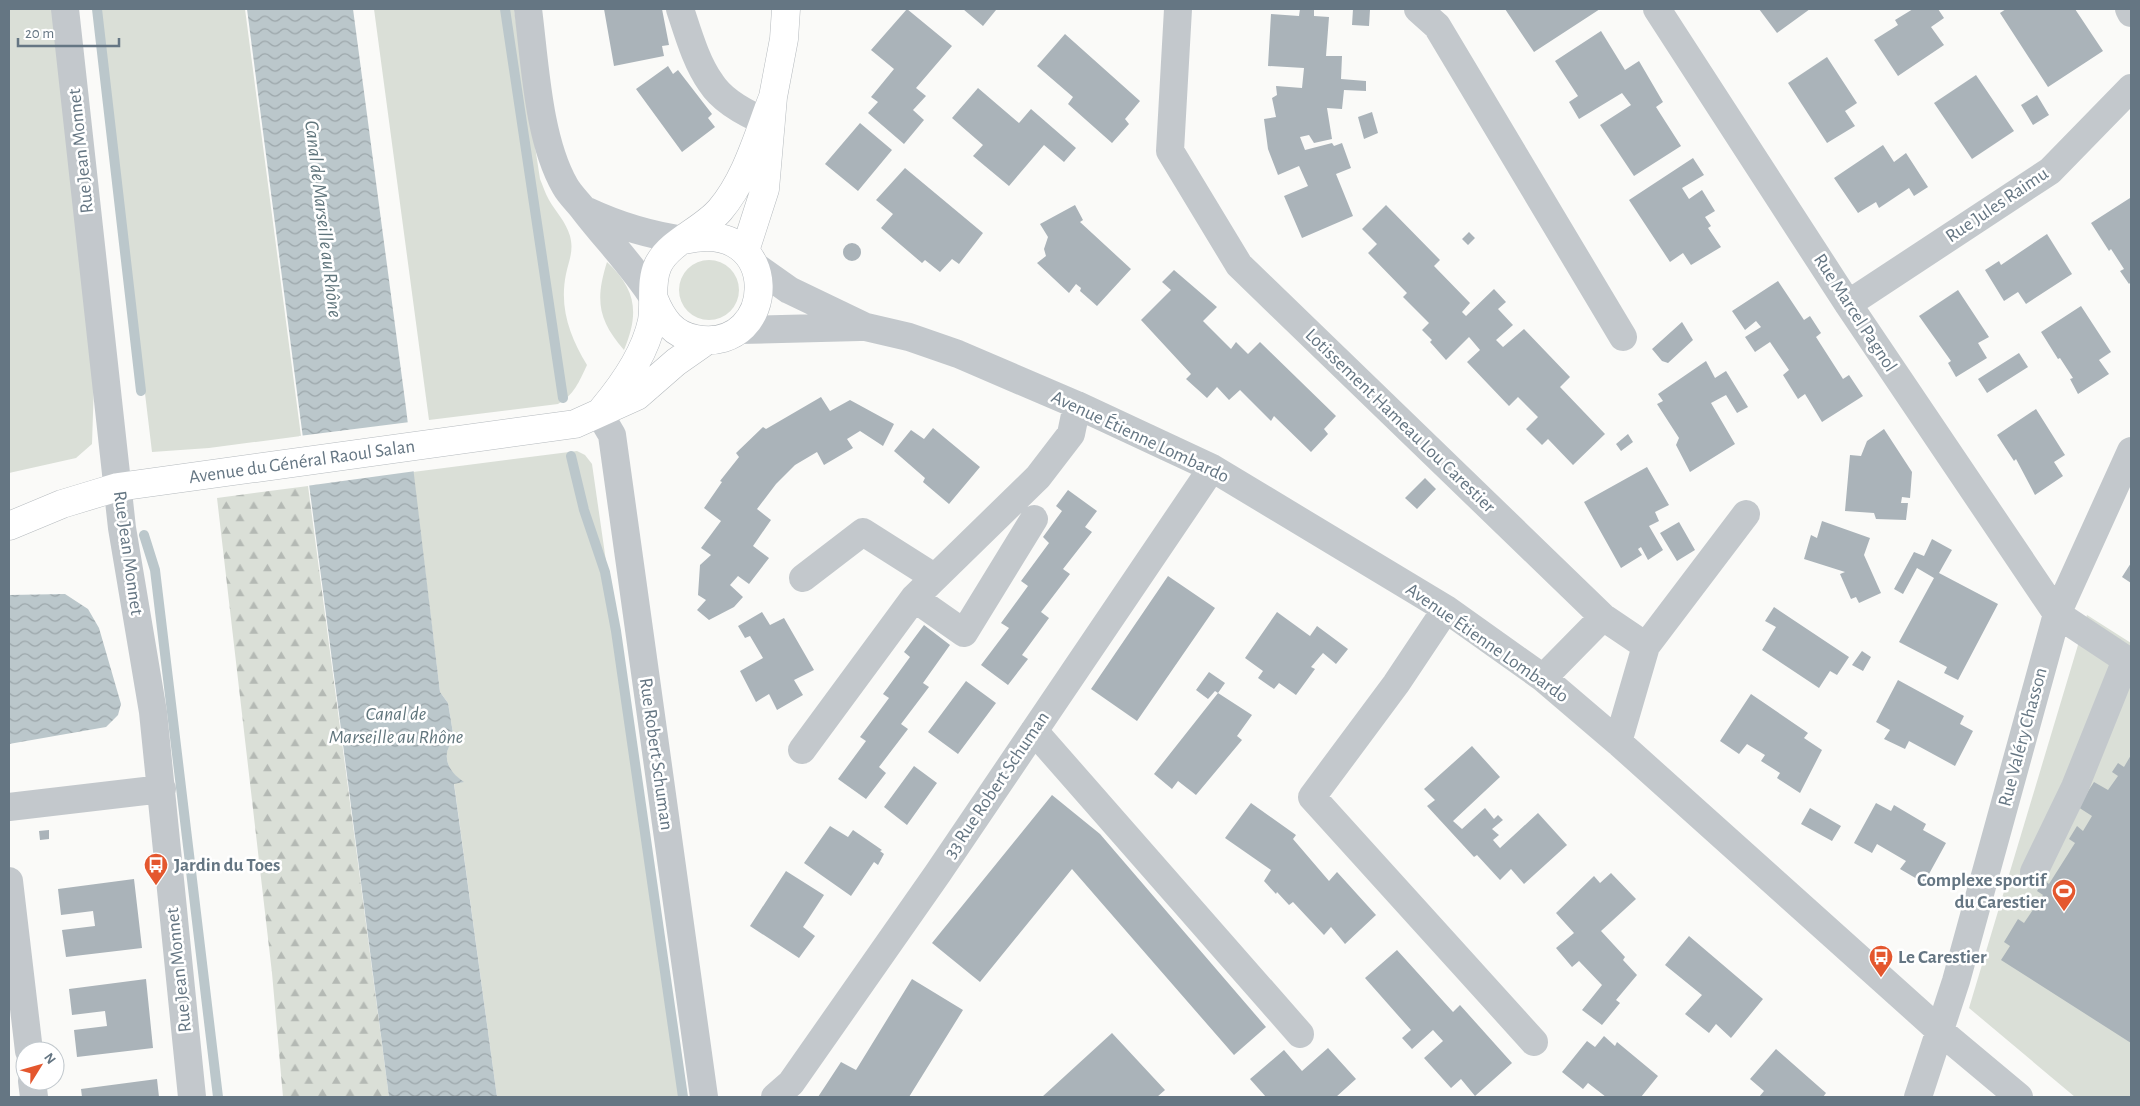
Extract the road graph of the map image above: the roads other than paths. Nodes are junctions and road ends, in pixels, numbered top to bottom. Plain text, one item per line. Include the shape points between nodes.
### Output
1 (65, 9) edge
2 (528, 9) edge
3 (680, 9) edge
4 (786, 9) edge
5 (1178, 9) edge
6 (1418, 9) edge
7 (1658, 9) edge
8 (2129, 9) edge
9 (2131, 13) edge
10 (2131, 88) edge
11 (769, 114) junction
12 (583, 210) junction
13 (684, 240) junction
14 (750, 259) junction
15 (654, 299) junction
16 (1848, 304) junction
17 (866, 327) junction
18 (739, 330) junction
19 (1623, 337) dead end
20 (706, 341) junction
21 (1077, 405) junction
22 (600, 413) junction
23 (2131, 451) edge
24 (1212, 468) junction
25 (118, 487) junction
26 (1746, 514) dead end
27 (1034, 519) dead end
28 (9, 526) edge
29 (934, 577) junction
30 (803, 578) dead end
31 (914, 598) junction
32 (1446, 609) junction
33 (2057, 614) junction
34 (1603, 617) junction
35 (1646, 646) junction
36 (2129, 661) edge
37 (1543, 678) junction
38 (1034, 731) junction
39 (1618, 742) junction
40 (802, 750) dead end
41 (162, 789) junction
42 (9, 807) edge
43 (2034, 872) dead end
44 (9, 881) edge
45 (1940, 1031) junction
46 (1300, 1034) dead end
47 (28, 1041) edge
48 (1534, 1042) dead end
49 (192, 1097) edge
50 (704, 1097) edge
51 (776, 1097) edge
52 (1918, 1097) edge
53 (2019, 1097) edge

1 - 25 street, Rue Jean Monnet
2 - 12 street via 544,126 552,158 565,187
3 - 11 street via 711,84 726,99
4 - 11 main road, Avenue du Général Raoul Salan via 784,39
5 - 34 street, Lotissement Hameau Lou Carestier via 1170,151 1238,265
6 - 19 street via 1436,26
7 - 16 street, Rue Marcel Pagnol
8 - 9 street
10 - 16 street, Rue Jules Raimu via 2050,171
11 - 13 main road, Avenue du Général Raoul Salan via 741,179 706,224
11 - 14 main road, Avenue du Général Raoul Salan via 765,189
12 - 13 street via 651,236
12 - 15 street
13 - 14 main road, Avenue du Général Raoul Salan via 702,235 717,236 732,242
13 - 15 main road, Avenue du Général Raoul Salan via 669,250 658,264
14 - 17 street, Avenue Étienne Lombardo via 789,290
14 - 18 main road, Avenue du Général Raoul Salan via 759,284 758,301 751,317
15 - 20 main road, Avenue du Général Raoul Salan via 661,316 673,330 689,338
15 - 22 main road, Avenue du Général Raoul Salan via 652,322 641,351 620,388
16 - 33 street, Rue Marcel Pagnol
17 - 18 street, Avenue Étienne Lombardo
17 - 21 street, Avenue Étienne Lombardo via 909,337 958,354
18 - 20 main road, Avenue du Général Raoul Salan via 723,339
20 - 22 main road, Avenue du Général Raoul Salan via 637,396
21 - 24 street, Avenue Étienne Lombardo
21 - 29 street via 1071,434 1038,477
22 - 25 main road, Avenue du Général Raoul Salan via 575,424
22 - 50 street, Rue Robert Schuman via 612,435
23 - 33 street, Rue Valéry Chasson
24 - 32 street, Avenue Étienne Lombardo
24 - 38 street, 33 Rue Robert Schuman
25 - 28 main road, Avenue du Général Raoul Salan via 62,504
25 - 41 street, Rue Jean Monnet
26 - 35 street
27 - 31 street via 964,633
29 - 30 street via 863,532
29 - 31 street
31 - 40 street
32 - 37 street, Avenue Étienne Lombardo
32 - 48 street via 1396,684 1312,797
33 - 36 street
33 - 45 street, Rue Valéry Chasson
34 - 35 street, Lotissement Hameau Lou Carestier
34 - 37 street
35 - 39 street
36 - 43 street via 2076,787
37 - 39 street, Avenue Étienne Lombardo
38 - 46 street
38 - 51 street, 33 Rue Robert Schuman via 791,1083
39 - 45 street, Avenue Étienne Lombardo
41 - 42 street
41 - 49 street, Rue Jean Monnet
44 - 47 street
45 - 52 street, Rue Valéry Chasson
45 - 53 street, Avenue Étienne Lombardo

